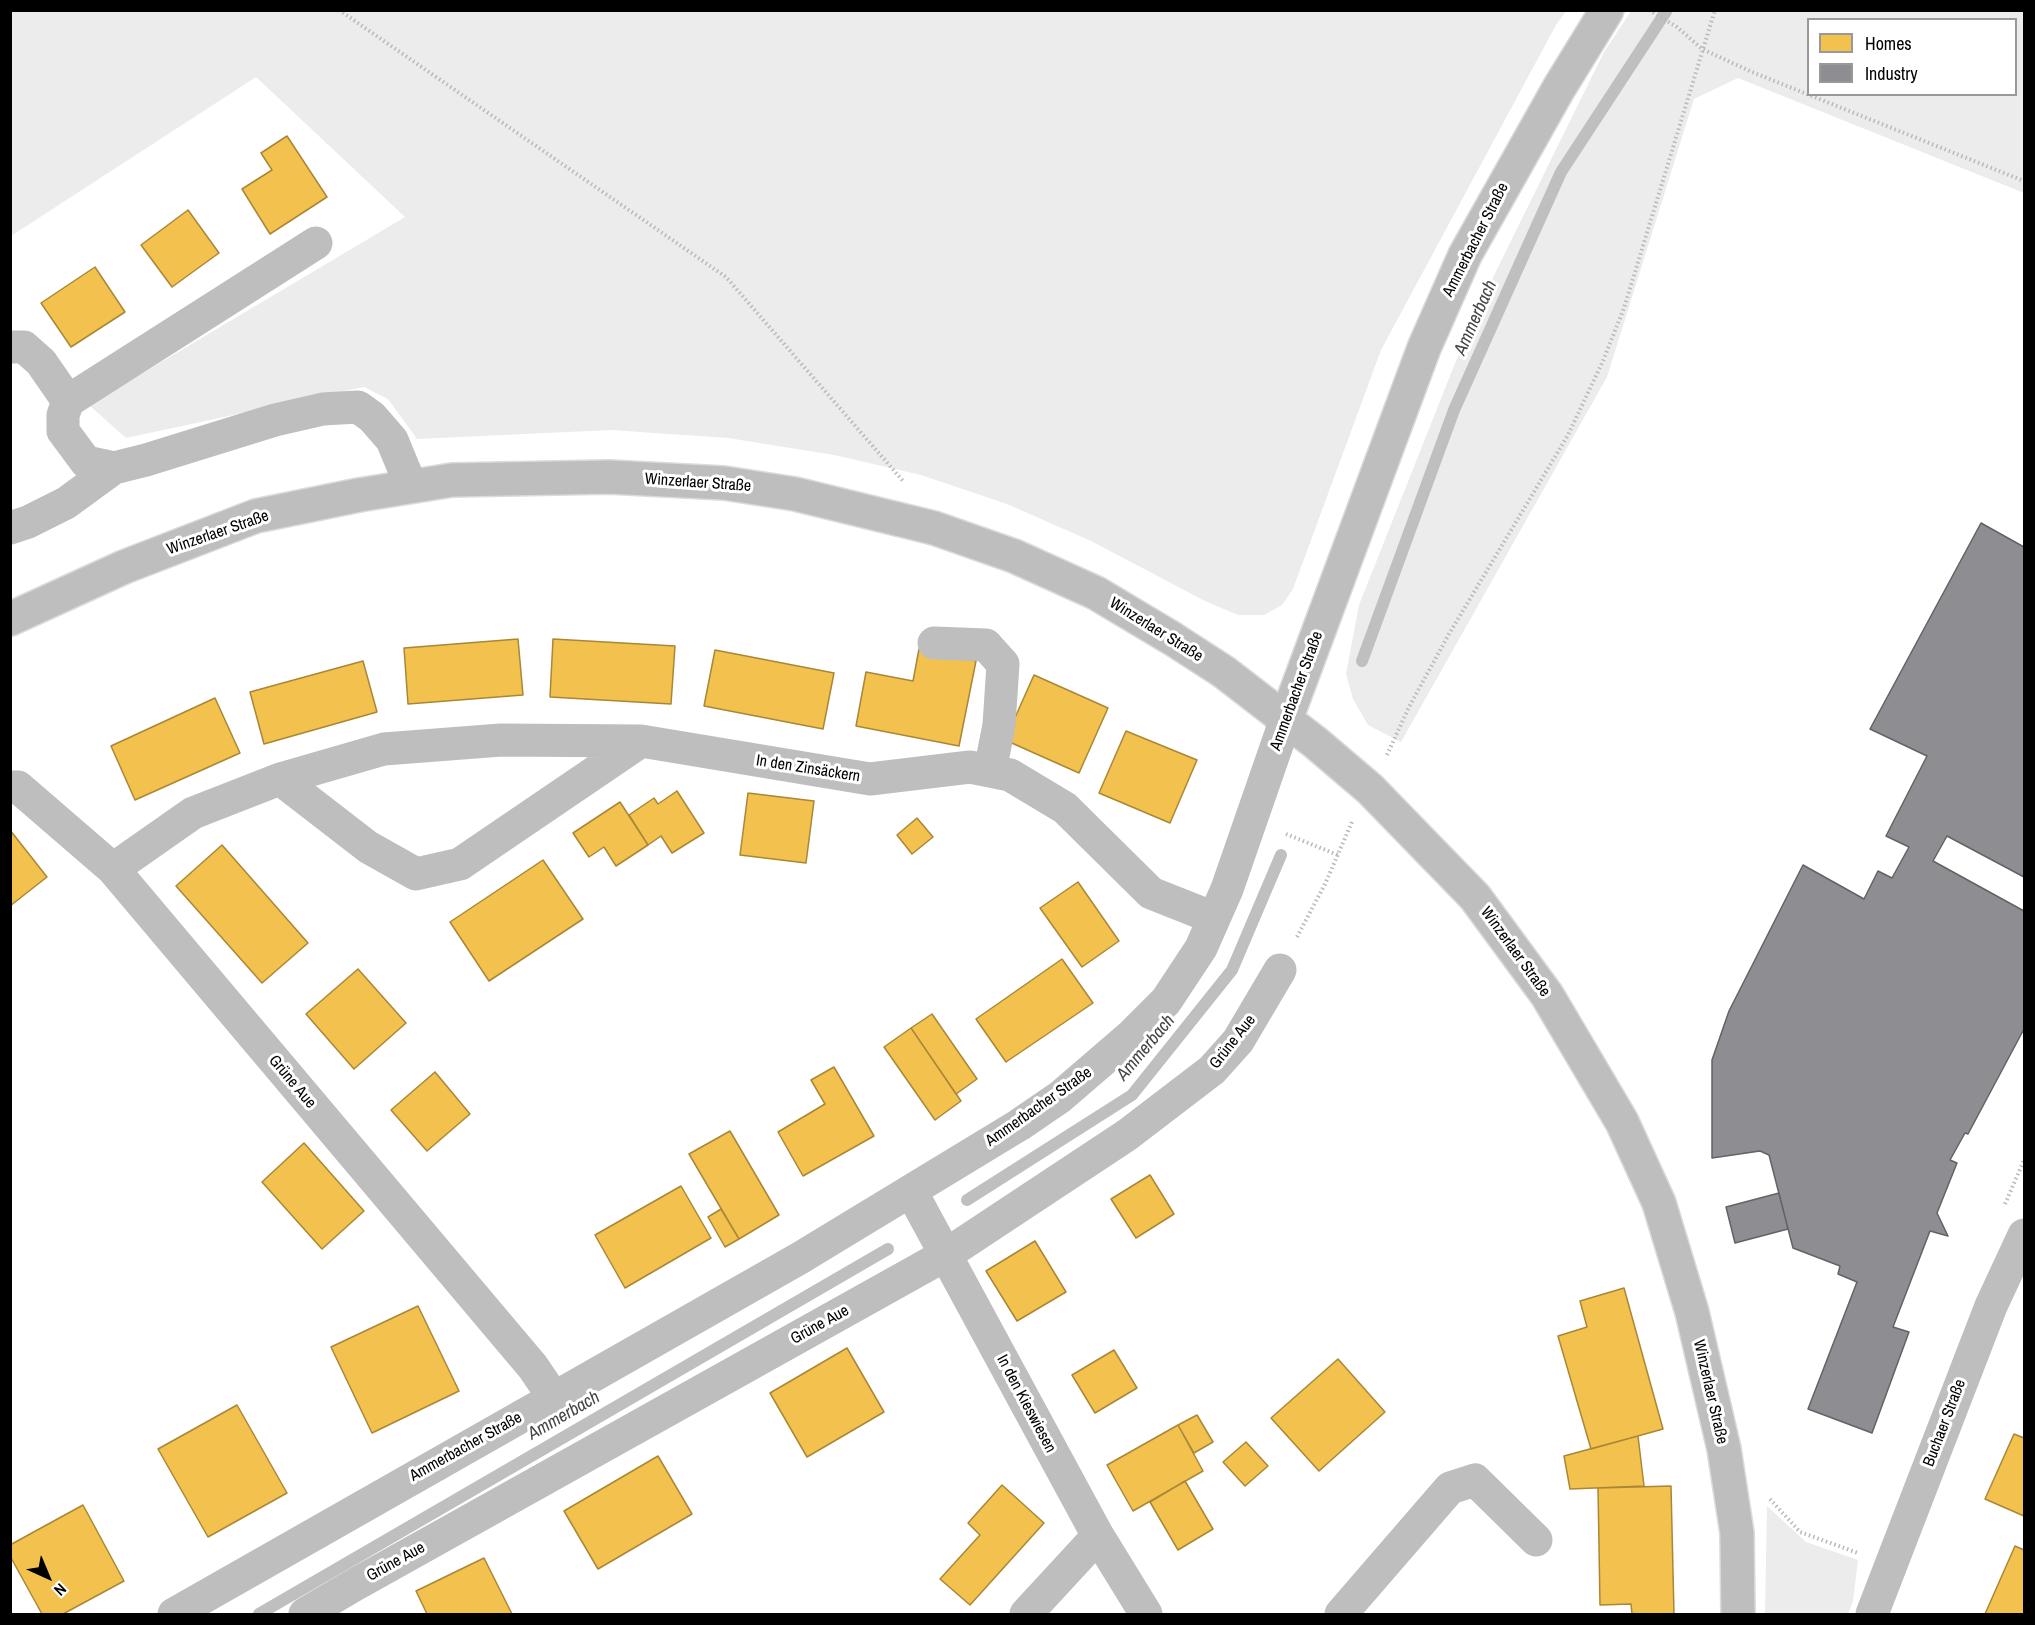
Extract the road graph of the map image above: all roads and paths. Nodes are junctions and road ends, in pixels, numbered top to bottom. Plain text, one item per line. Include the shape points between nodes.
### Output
1 (339, 10) edge
2 (1607, 10) edge
3 (1649, 10) edge
4 (1715, 10) edge
5 (1702, 49) junction
6 (1807, 94) edge
7 (1812, 96) edge
8 (2025, 181) edge
9 (316, 243) dead end
10 (10, 347) edge
11 (68, 401) junction
12 (114, 468) junction
13 (411, 486) junction
14 (909, 488) dead end
15 (10, 528) edge
16 (10, 619) edge
17 (934, 644) dead end
18 (1286, 719) junction
19 (641, 741) junction
20 (1384, 760) dead end
21 (990, 771) junction
22 (280, 779) junction
23 (10, 787) edge
24 (1353, 820) dead end
25 (1284, 834) dead end
26 (1338, 855) junction
27 (113, 869) junction
28 (1214, 918) junction
29 (1280, 970) joint
30 (911, 1191) junction
31 (2025, 1235) edge
32 (947, 1254) junction
33 (554, 1398) junction
34 (1769, 1498) dead end
35 (1098, 1536) junction
36 (1536, 1540) dead end
37 (1867, 1556) dead end
38 (174, 1614) edge
39 (306, 1614) edge
40 (1026, 1614) edge
41 (1146, 1614) edge
42 (1341, 1614) edge
43 (1738, 1614) edge
44 (1872, 1614) edge

1 - 14 path via 726,277
2 - 18 street, Ammerbacher Straße via 1553,97 1465,255 1424,348
3 - 5 path
4 - 5 path
5 - 6 path
5 - 20 path via 1664,182 1603,361 1568,435 1449,634
7 - 8 path
9 - 11 street
10 - 11 street via 24,347 41,362
11 - 12 street via 63,431 86,462
12 - 13 street via 275,420 323,409 358,407 392,440
12 - 15 street via 66,503
13 - 16 street, Winzerlaer Straße via 256,516 124,567
13 - 18 street, Winzerlaer Straße via 452,480 609,477 724,483 795,494 934,528 1014,556 1095,593 1182,644
17 - 21 street via 986,645 1003,664 999,725
18 - 28 street, Ammerbacher Straße
18 - 43 street, Winzerlaer Straße via 1370,789 1475,897 1547,995 1622,1122 1659,1203 1692,1312 1737,1533
19 - 21 street, In den Zinsäckern via 870,779 970,767
19 - 22 street, In den Zinsäckern via 501,740 384,749
19 - 22 street via 460,864 416,874 368,847
21 - 28 street, In den Zinsäckern via 1010,775 1065,808 1151,893
22 - 27 street, In den Zinsäckern via 194,813
23 - 27 street, Grüne Aue via 18,787
24 - 26 path
25 - 26 path
26 - 29 path
27 - 33 street, Grüne Aue via 526,1358
28 - 30 street, Ammerbacher Straße via 1201,948 1166,1000 1132,1035 1060,1097
29 - 32 street, Grüne Aue via 1238,1041 1212,1070 1127,1135
30 - 32 street, In den Kieswiesen
30 - 33 street, Ammerbacher Straße
31 - 44 street, Buchaer Straße via 1991,1306
32 - 35 street, In den Kieswiesen
32 - 39 street, Grüne Aue
33 - 38 street, Ammerbacher Straße
34 - 37 path via 1800,1532
35 - 40 street
35 - 41 street, In den Kieswiesen
36 - 42 street via 1475,1480 1450,1488

